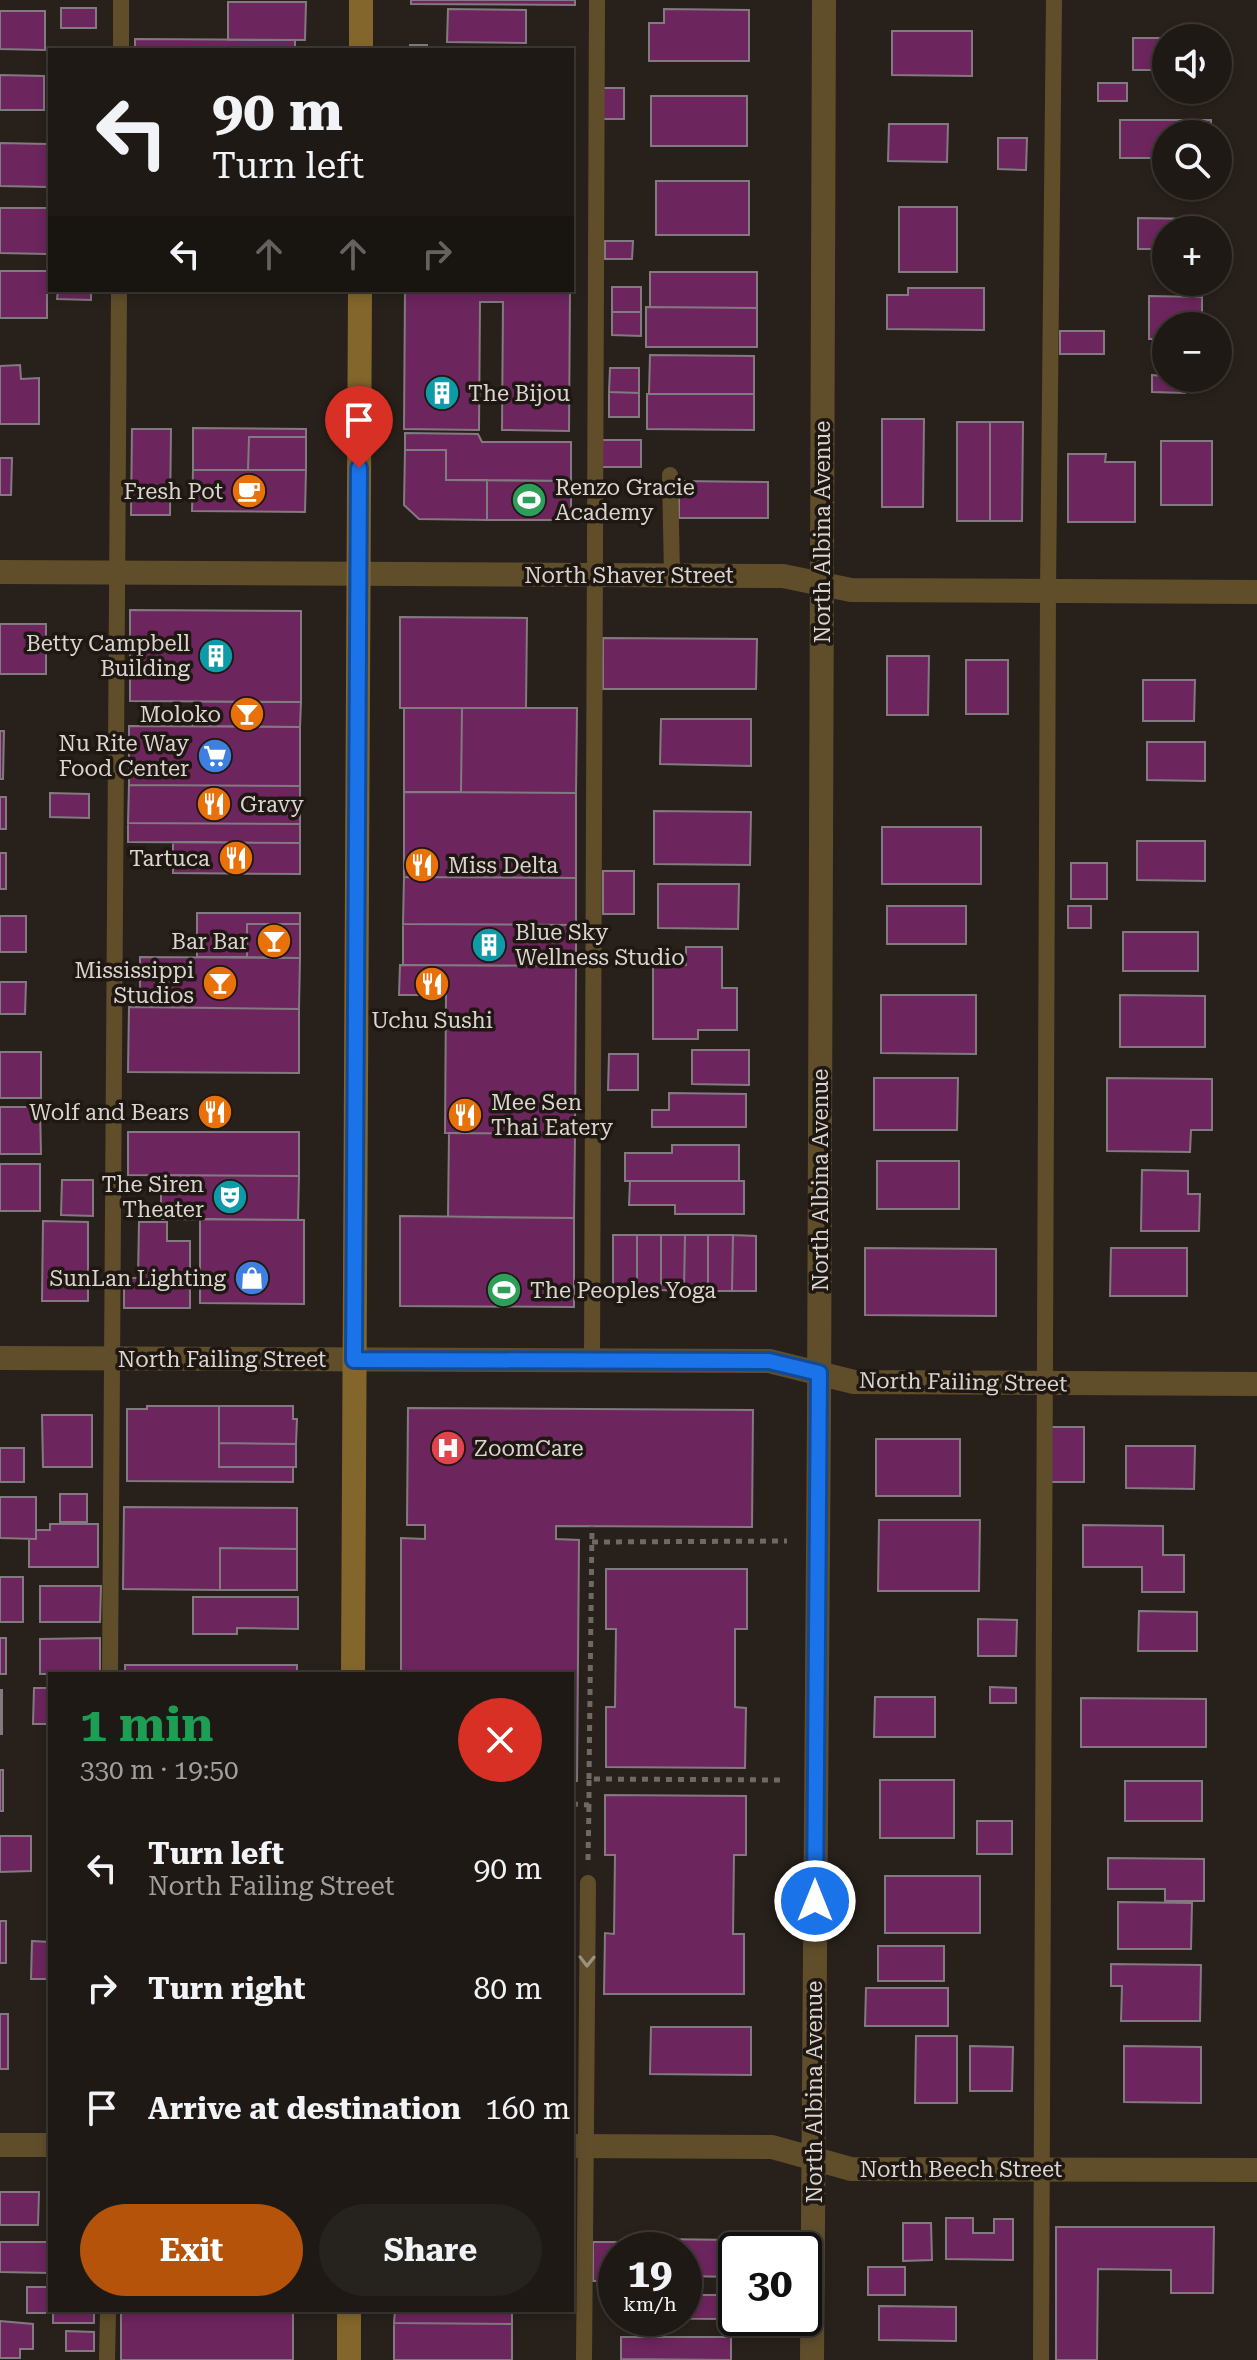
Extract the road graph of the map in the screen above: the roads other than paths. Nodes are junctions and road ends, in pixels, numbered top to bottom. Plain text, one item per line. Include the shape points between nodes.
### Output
1 (121, 0) edge
2 (361, 0) edge
3 (597, 0) edge
4 (824, 0) edge
5 (1054, 0) edge
6 (121, 48) edge
7 (361, 48) edge
8 (119, 292) edge
9 (360, 292) edge
10 (670, 475) dead end
11 (0, 572) edge
12 (118, 572) junction
13 (358, 573) junction
14 (596, 575) junction
15 (672, 575) junction
16 (822, 584) junction
17 (1048, 591) junction
18 (1257, 592) edge
19 (0, 1358) edge
20 (111, 1359) junction
21 (354, 1360) junction
22 (592, 1361) junction
23 (819, 1373) junction
24 (1046, 1383) junction
25 (1257, 1384) edge
26 (110, 1672) edge
27 (353, 1672) edge
28 (588, 1883) road end
29 (0, 2145) edge
30 (48, 2145) edge
31 (579, 2146) edge
32 (813, 2159) junction
33 (1040, 2170) junction
34 (1257, 2170) edge
35 (108, 2312) edge
36 (349, 2312) edge
37 (107, 2360) edge
38 (349, 2360) edge
39 (584, 2360) edge
40 (812, 2360) edge
41 (1041, 2360) edge

1 - 6 lane
2 - 7 street
3 - 14 lane
4 - 16 street, North Albina Avenue
5 - 17 lane
8 - 12 lane
9 - 13 street
10 - 15 lane
11 - 12 street, North Shaver Street
12 - 13 street, North Shaver Street
12 - 20 lane
13 - 14 street, North Shaver Street
13 - 21 street
14 - 15 street, North Shaver Street
14 - 22 lane
15 - 16 street, North Shaver Street via 783,576
16 - 17 street, North Shaver Street via 851,590
16 - 23 street, North Albina Avenue
17 - 18 street, North Shaver Street
17 - 24 lane
19 - 20 street, North Failing Street
20 - 21 street, North Failing Street
20 - 26 lane
21 - 22 street, North Failing Street
21 - 27 street
22 - 23 street, North Failing Street via 769,1361
23 - 24 street, North Failing Street via 854,1382
23 - 32 street, North Albina Avenue
24 - 25 street, North Failing Street
24 - 33 lane
28 -> 31 lane
29 - 30 street
31 - 32 street, North Beech Street via 772,2147
31 - 39 lane
32 - 33 street, North Beech Street via 851,2169
32 - 40 street, North Albina Avenue
33 - 34 street, North Beech Street
33 - 41 lane
35 - 37 lane
36 - 38 street

